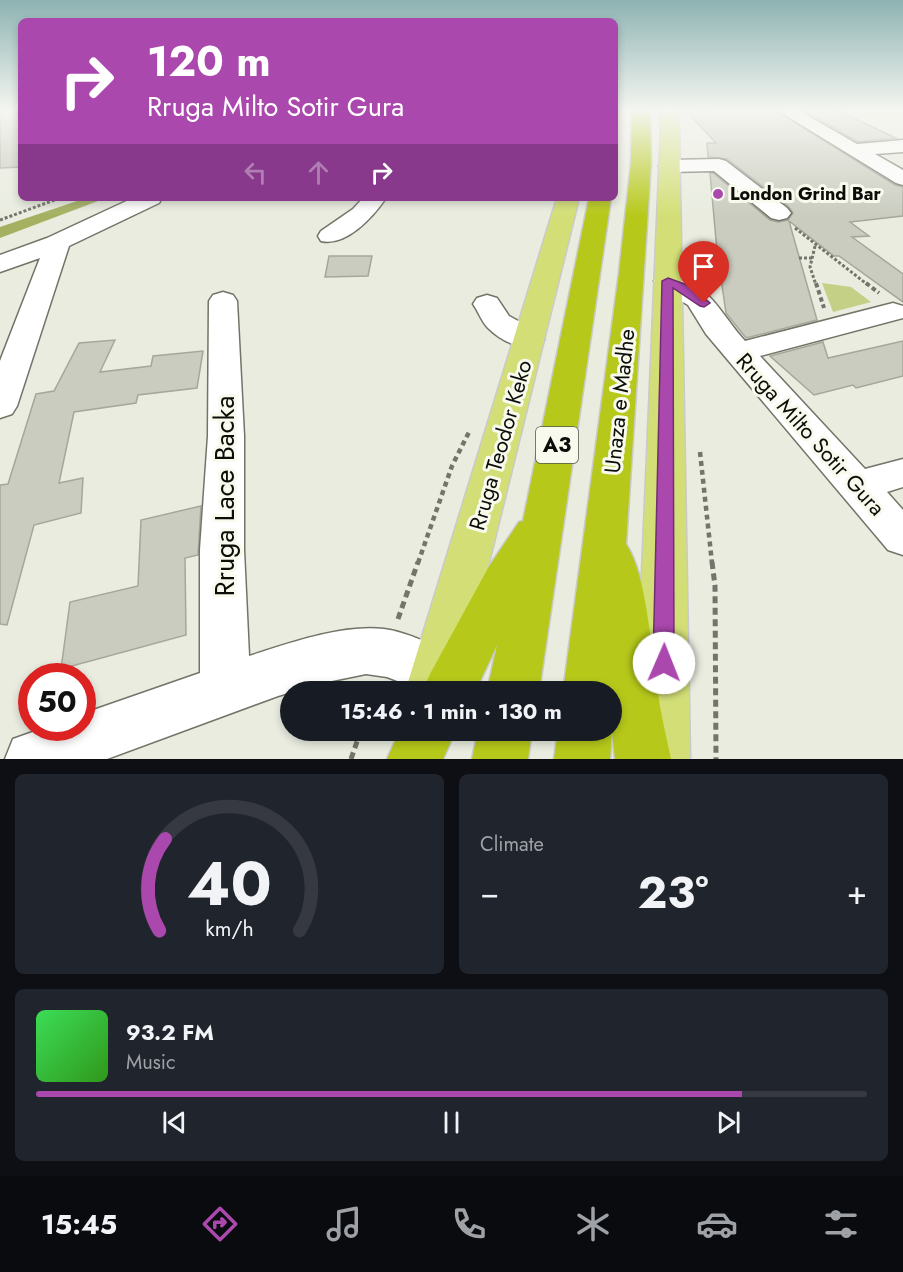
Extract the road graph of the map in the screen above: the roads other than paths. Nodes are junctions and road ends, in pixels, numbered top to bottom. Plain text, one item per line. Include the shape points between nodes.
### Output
1 (641, 145) edge
2 (669, 145) edge
3 (846, 145) edge
4 (903, 146) edge
5 (854, 150) junction
6 (669, 165) junction
7 (903, 179) edge
8 (146, 201) edge
9 (372, 201) edge
10 (567, 201) edge
11 (599, 201) edge
12 (779, 213) road end
13 (330, 236) dead end
14 (56, 243) junction
15 (0, 264) edge
16 (668, 281) junction
17 (223, 301) dead end
18 (487, 303) dead end
19 (888, 304) road end
20 (529, 340) junction
21 (739, 352) junction
22 (0, 406) edge
23 (903, 473) edge
24 (859, 486) junction
25 (544, 517) junction
26 (605, 529) junction
27 (903, 538) edge
28 (432, 681) edge
29 (439, 681) edge
30 (441, 681) edge
31 (515, 681) edge
32 (590, 681) edge
33 (229, 690) junction
34 (417, 741) edge
35 (423, 741) edge
36 (503, 741) edge
37 (584, 741) edge
38 (33, 759) edge
39 (413, 759) edge
40 (500, 759) edge
41 (582, 759) edge
42 (643, 759) edge
43 (663, 759) edge

1 - 26 highway, Unaza e Madhe
2 - 6 main road
3 - 5 street
4 - 5 street
5 - 7 street
6 - 12 street via 719,165
6 - 16 main road
8 - 14 street
9 - 13 street
10 - 20 main road, Rruga Teodor Keko
11 - 25 highway, A3
14 - 15 street
14 - 22 street
16 - 21 street, Rruga Milto Sotir Gura via 704,303 717,328
16 - 43 main road
17 - 33 street, Rruga Lace Backa via 226,436 222,550 225,671
18 - 20 street via 499,322
19 - 21 street
20 - 29 main road, Rruga Teodor Keko
21 - 24 street, Rruga Milto Sotir Gura
23 - 24 street
24 - 27 street, Rruga Milto Sotir Gura
25 - 30 highway
25 - 31 highway, A3
26 - 32 highway, Unaza e Madhe
26 - 42 highway via 625,616
28 - 33 street via 387,653 366,651 278,671
33 - 38 street
34 - 39 main road
35 - 39 highway
36 - 40 highway
37 - 41 highway

